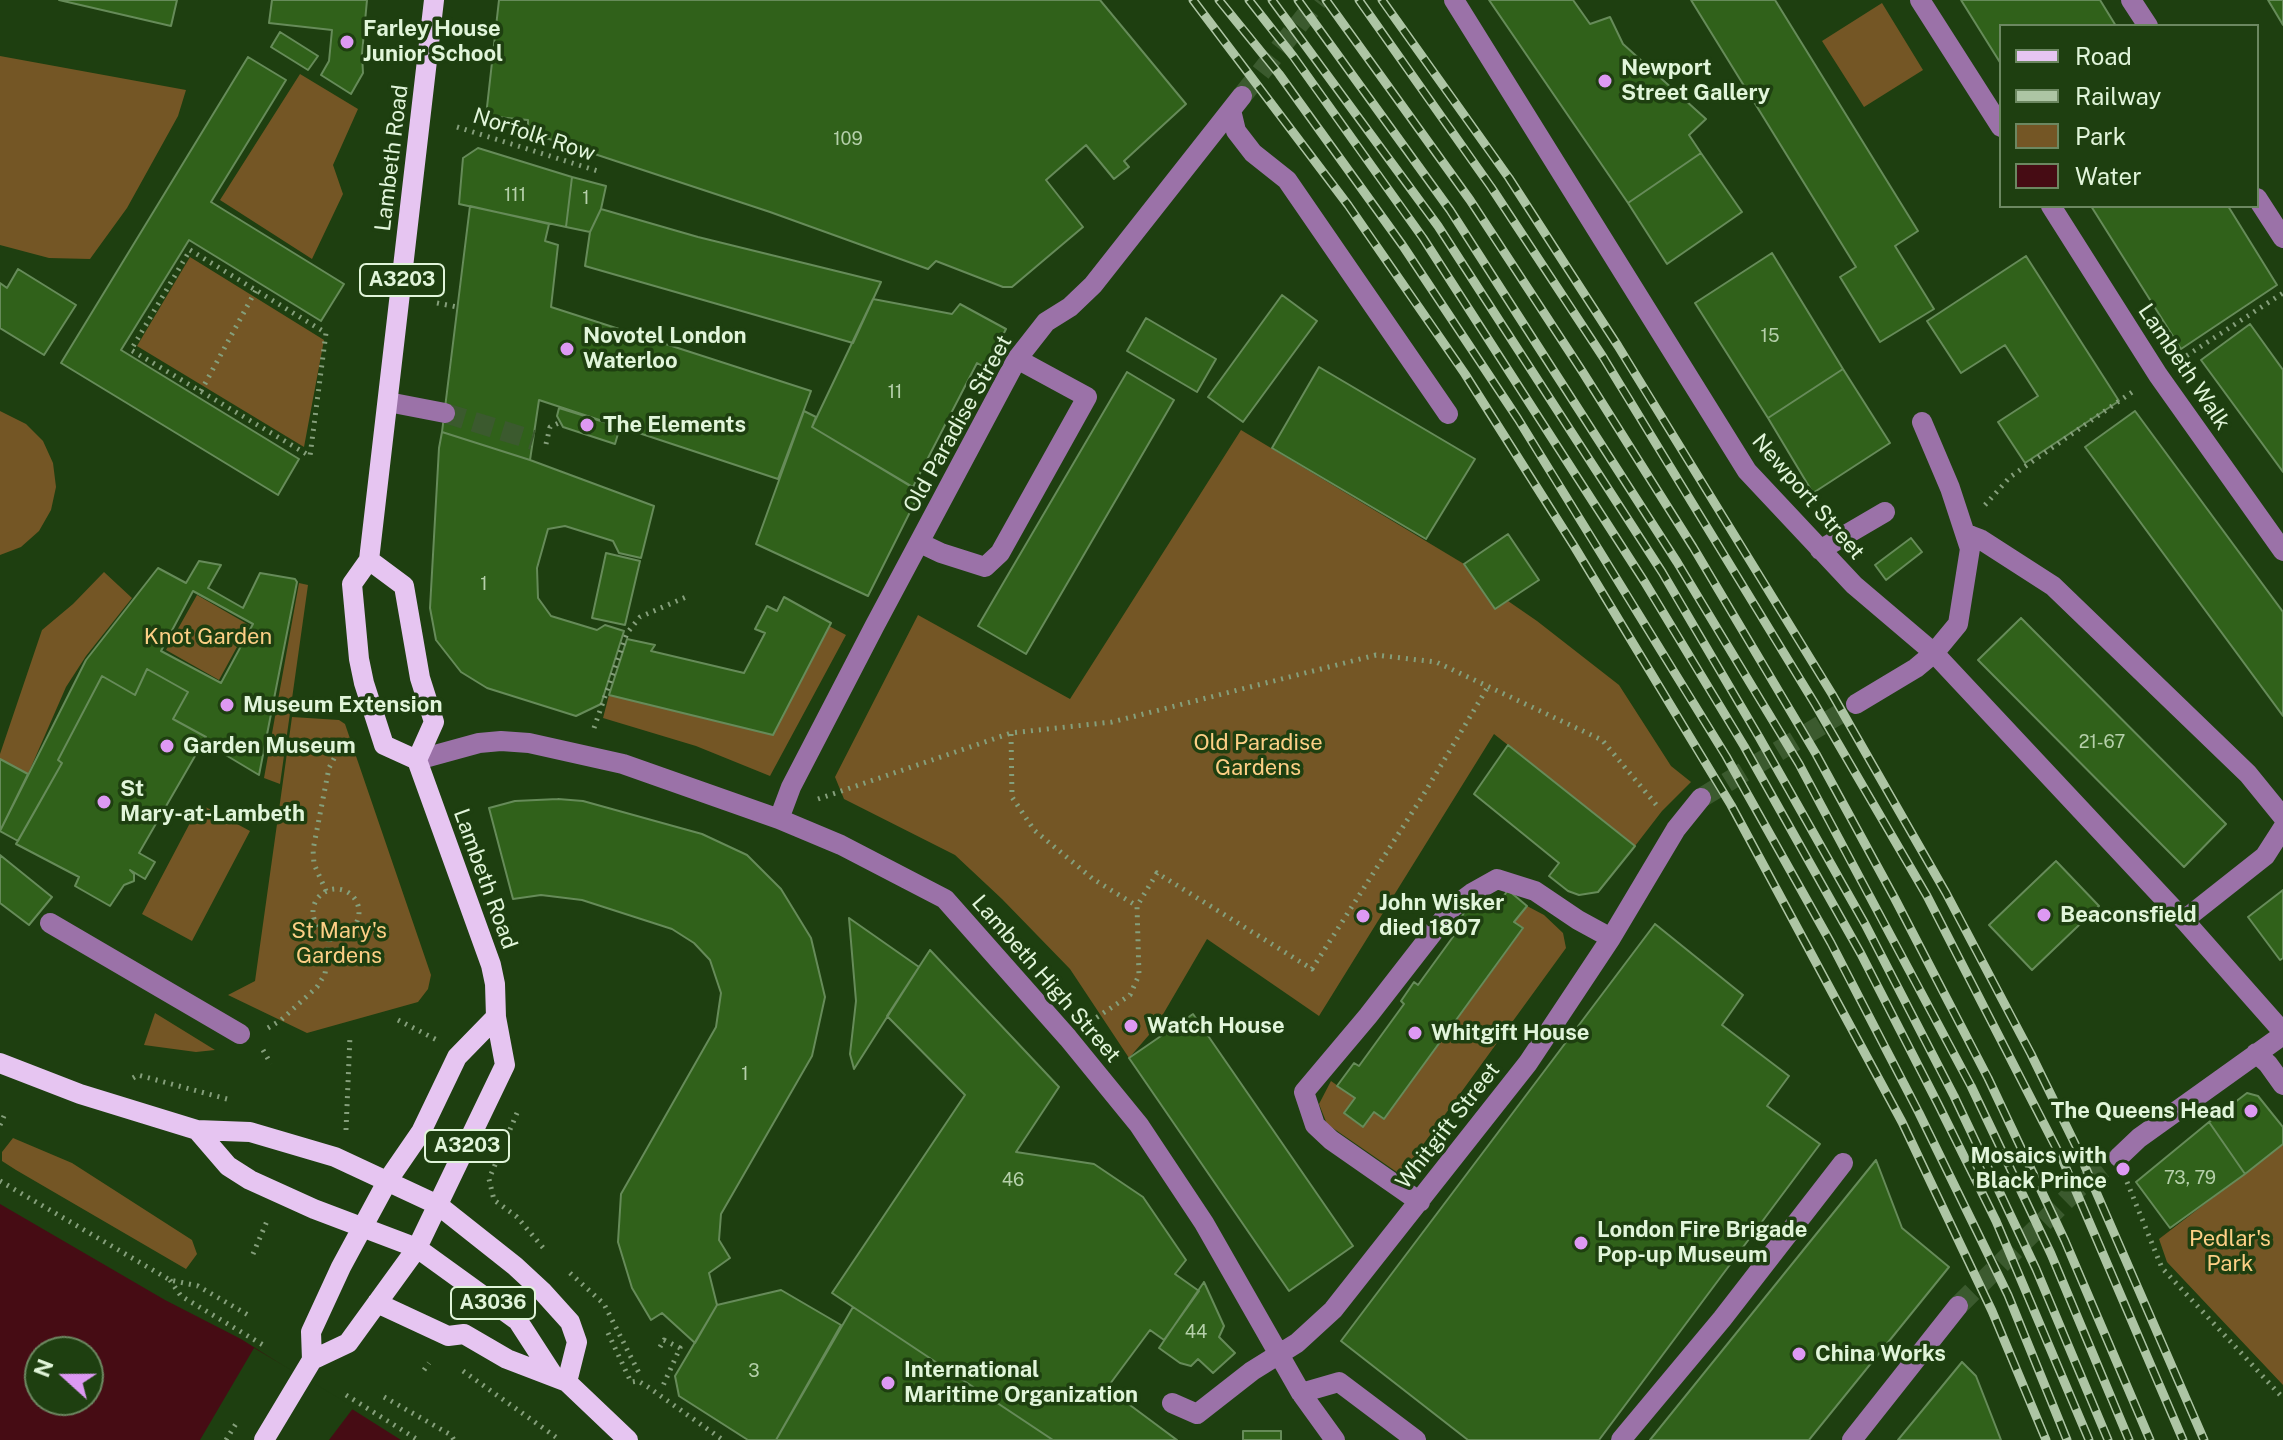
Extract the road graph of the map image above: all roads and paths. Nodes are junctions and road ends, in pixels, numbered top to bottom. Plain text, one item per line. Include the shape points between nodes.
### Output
1 (434, 0) edge
2 (1454, 0) edge
3 (1920, 0) edge
4 (2132, 0) edge
5 (2147, 24) edge
6 (1999, 124) edge
7 (457, 127) dead end
8 (601, 172) dead end
9 (2259, 201) edge
10 (2052, 208) edge
11 (2283, 238) edge
12 (256, 290) junction
13 (2283, 293) edge
14 (437, 303) dead end
15 (457, 307) dead end
16 (1017, 359) junction
17 (2158, 375) junction
18 (201, 391) junction
19 (388, 402) junction
20 (445, 413) tunnel mouth
21 (1448, 414) dead end
22 (561, 422) dead end
23 (1922, 422) dead end
24 (546, 444) dead end
25 (1885, 512) dead end
26 (920, 543) junction
27 (1971, 543) junction
28 (1820, 550) junction
29 (2283, 551) edge
30 (369, 560) junction
31 (686, 597) dead end
32 (1934, 653) junction
33 (1489, 685) junction
34 (1856, 704) tunnel mouth
35 (592, 732) dead end
36 (1011, 733) junction
37 (361, 742) dead end
38 (417, 760) junction
39 (1701, 798) tunnel mouth
40 (817, 799) dead end
41 (2283, 817) edge
42 (779, 819) junction
43 (2283, 828) edge
44 (1676, 829) junction
45 (326, 891) junction
46 (1137, 906) junction
47 (2184, 920) junction
48 (50, 923) dead end
49 (330, 934) junction
50 (1611, 938) junction
51 (496, 1017) junction
52 (398, 1020) dead end
53 (1090, 1022) dead end
54 (250, 1033) joint
55 (2283, 1034) edge
56 (350, 1036) dead end
57 (439, 1041) dead end
58 (2256, 1053) junction
59 (0, 1063) edge
60 (2283, 1085) edge
61 (518, 1107) dead end
62 (4, 1116) dead end
63 (0, 1125) edge
64 (197, 1130) junction
65 (345, 1131) dead end
66 (1843, 1163) dead end
67 (2121, 1165) joint
68 (388, 1180) junction
69 (0, 1181) edge
70 (1420, 1202) junction
71 (438, 1205) junction
72 (267, 1221) dead end
73 (363, 1227) junction
74 (417, 1248) junction
75 (253, 1254) dead end
76 (548, 1254) dead end
77 (560, 1264) dead end
78 (170, 1280) junction
79 (377, 1303) junction
80 (1958, 1306) tunnel mouth
81 (250, 1316) dead end
82 (448, 1336) junction
83 (263, 1345) dead end
84 (660, 1347) dead end
85 (1279, 1355) junction
86 (429, 1363) dead end
87 (308, 1368) junction
88 (424, 1370) dead end
89 (639, 1373) dead end
90 (560, 1378) junction
91 (631, 1382) dead end
92 (661, 1390) dead end
93 (1301, 1393) junction
94 (346, 1395) dead end
95 (384, 1397) dead end
96 (2283, 1398) edge
97 (1172, 1403) dead end
98 (264, 1440) edge
99 (418, 1440) edge
100 (454, 1440) edge
101 (560, 1440) edge
102 (628, 1440) edge
103 (723, 1440) edge
104 (1335, 1440) edge
105 (1416, 1440) edge
106 (1621, 1440) edge
107 (1852, 1440) edge

1 - 19 main road, Lambeth Road / A3203
2 - 28 street, Newport Street via 1747,471
3 - 6 street
4 - 5 street
7 - 8 path, Norfolk Row
9 - 11 street
10 - 17 street, Lambeth Walk
12 - 18 path
12 - 18 path via 190,250 131,350
12 - 18 path via 326,333 310,456
13 - 17 path
14 - 15 path
16 - 21 street, Old Paradise Street via 1046,322 1093,285 1236,103 1236,131 1253,153 1287,180
16 - 26 street, Old Paradise Street
16 - 26 street via 1087,397 1000,553 985,567
17 - 27 path via 2010,477 1987,501
17 - 29 street, Lambeth Walk
19 - 20 street
19 - 30 main road, Lambeth Road / A3203
22 - 24 path via 550,427
23 - 27 street
25 - 28 street
26 - 42 street, Old Paradise Street
27 - 32 street via 1958,624
27 - 41 street via 1980,539 2053,586 2248,774
28 - 32 street, Newport Street
30 - 38 main road via 404,586 420,678 434,722
30 - 38 main road, Lambeth Road / A3203 via 352,584 364,683 384,745
31 - 35 path via 640,617 627,633
32 - 34 street
32 - 47 street, Newport Street
33 - 36 path via 1436,662 1376,655 1112,722
33 - 44 path via 1602,740
33 - 46 path via 1312,969 1157,873
36 - 40 path
36 - 46 path via 1012,797 1034,830 1093,879
37 - 45 path via 337,753 329,768 313,850
38 - 42 street, Lambeth High Street via 479,743 529,743 623,764
38 - 51 main road, Lambeth Road / A3203 via 491,965
39 - 44 street, Whitgift Street
42 - 85 street, Lambeth High Street via 853,850 945,899 1139,1125 1204,1223
43 - 47 street via 2265,856
44 - 50 street, Whitgift Street
45 - 49 path via 313,905 313,919
45 - 49 path via 349,892 358,903 359,918 352,929
46 - 53 path via 1135,985 1130,995
47 - 55 street, Newport Street
48 - 54 street
49 - 54 path via 325,974 317,987 281,1020
50 - 70 street, Whitgift Street via 1528,1063
50 - 70 street via 1535,891 1497,879 1452,908 1304,1092 1315,1125
51 - 68 main road, A3203 via 457,1057 421,1132
51 - 71 main road, Lambeth Road / A3203 via 505,1065
52 - 57 path
55 - 58 street
56 - 65 path
58 - 60 street
58 - 67 street via 2139,1138
59 - 64 main road, A3036
61 - 76 path via 489,1179 494,1200 517,1217
62 - 63 path
64 - 68 main road, A3036 via 250,1132 335,1157
64 - 73 main road, A3036 via 228,1166 250,1180
66 - 106 street
67 - 96 path via 2162,1268
68 - 71 main road, A3036
68 - 73 main road
69 - 78 path
70 - 85 street, Whitgift Street via 1333,1310
71 - 74 main road, Lambeth Road / A3203
71 - 90 main road, A3036 via 515,1266 570,1322 577,1342
72 - 75 path
73 - 74 main road, A3036
73 - 87 main road via 311,1332
74 - 79 main road, A3203
74 - 90 main road, A3036 via 518,1321
77 - 89 path via 604,1304
78 - 81 path via 198,1286
78 - 83 path via 181,1296
79 - 82 main road, A3036
79 - 87 main road, A3203 via 348,1343
80 - 107 street
82 - 90 main road, A3036 via 464,1334 507,1359
82 - 101 path via 448,1361
84 - 92 path via 664,1340 680,1348
85 - 93 street, Lambeth High Street
85 - 97 street, Whitgift Street via 1197,1414
86 - 88 path
87 - 98 main road
90 - 102 main road, A3036
91 - 103 path via 648,1387
93 - 104 street, Lambeth High Street
93 - 105 street via 1339,1382
94 - 99 path
95 - 100 path

